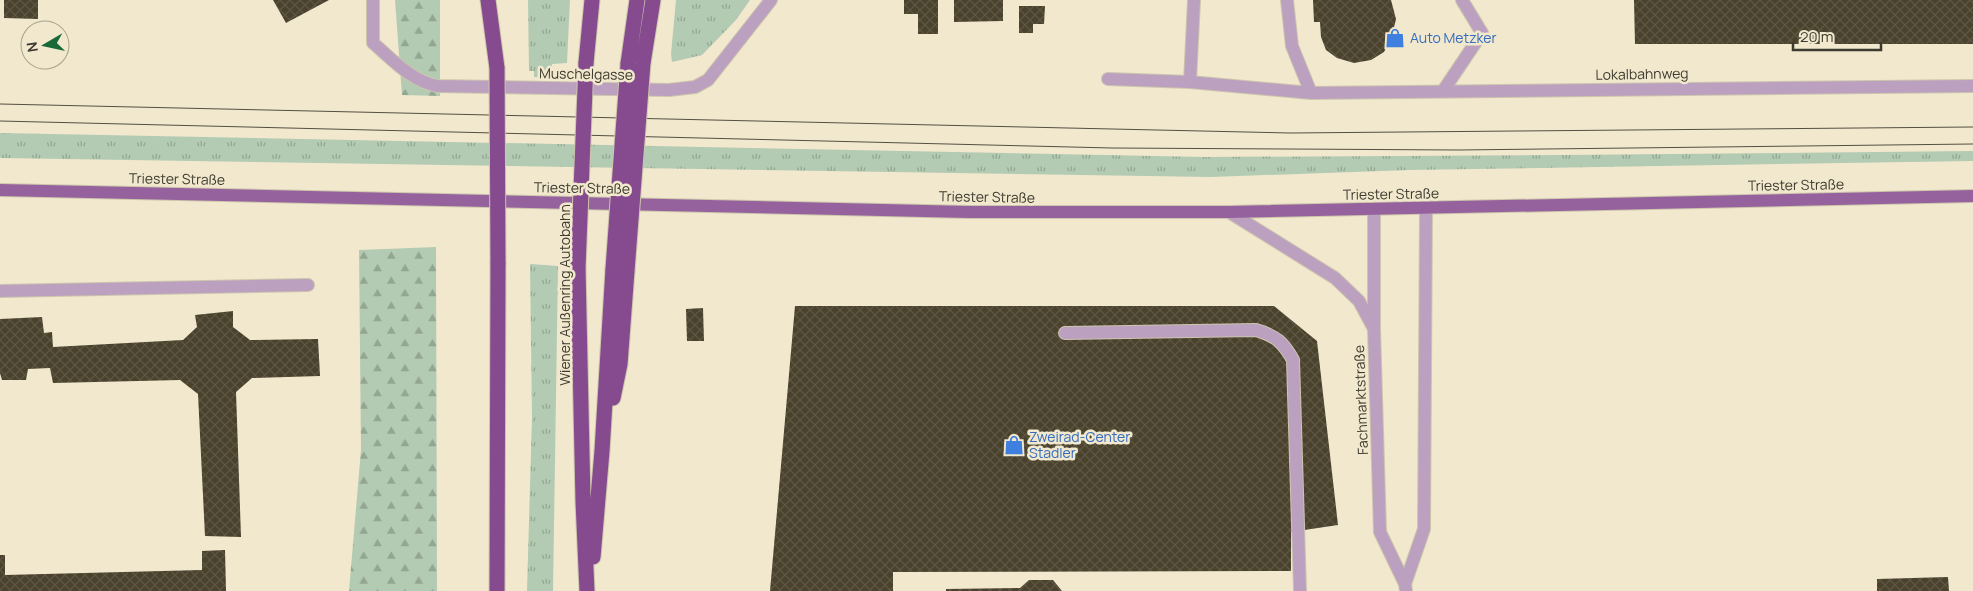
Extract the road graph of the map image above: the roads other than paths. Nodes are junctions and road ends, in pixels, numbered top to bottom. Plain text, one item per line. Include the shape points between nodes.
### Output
1 (373, 0) edge
2 (488, 0) edge
3 (499, 0) edge
4 (592, 0) edge
5 (637, 0) edge
6 (653, 0) edge
7 (771, 0) edge
8 (1194, 0) edge
9 (1287, 0) edge
10 (1462, 0) edge
11 (636, 63) junction
12 (497, 68) junction
13 (1108, 79) dead end
14 (1190, 82) junction
15 (1973, 86) edge
16 (1443, 91) junction
17 (1311, 93) junction
18 (0, 190) edge
19 (1973, 196) edge
20 (1426, 208) junction
21 (1374, 210) junction
22 (1229, 212) junction
23 (308, 285) dead end
24 (0, 292) edge
25 (1374, 329) junction
26 (1065, 333) dead end
27 (1406, 588) edge
28 (498, 591) edge
29 (589, 591) edge
30 (1300, 591) edge

1 - 7 street, Muschelgasse via 373,43 410,75 426,84 669,90 695,87 708,80
2 - 12 highway
3 - 12 highway
4 - 29 highway, Wiener Außenring Autobahn, bridge via 586,63 578,268 583,501
5 - 11 highway
6 - 11 highway
8 - 14 street
9 - 17 street via 1292,46
10 - 16 street via 1482,33
11 - 29 highway, bridge
12 - 28 highway, bridge
13 - 14 street, Lokalbahnweg
14 - 17 street, Lokalbahnweg
15 - 16 street, Lokalbahnweg
16 - 17 street, Lokalbahnweg
18 - 22 main road, Triester Straße via 969,212
19 - 20 main road, Triester Straße
20 - 21 main road, Triester Straße
20 - 27 street, Fachmarktstraße via 1424,529
21 - 22 main road, Triester Straße
21 - 25 street, Fachmarktstraße
22 - 25 street via 1335,278 1359,301
23 - 24 street
25 - 27 street, Fachmarktstraße via 1380,532
26 - 30 street via 1256,330 1272,335 1285,347 1292,360

